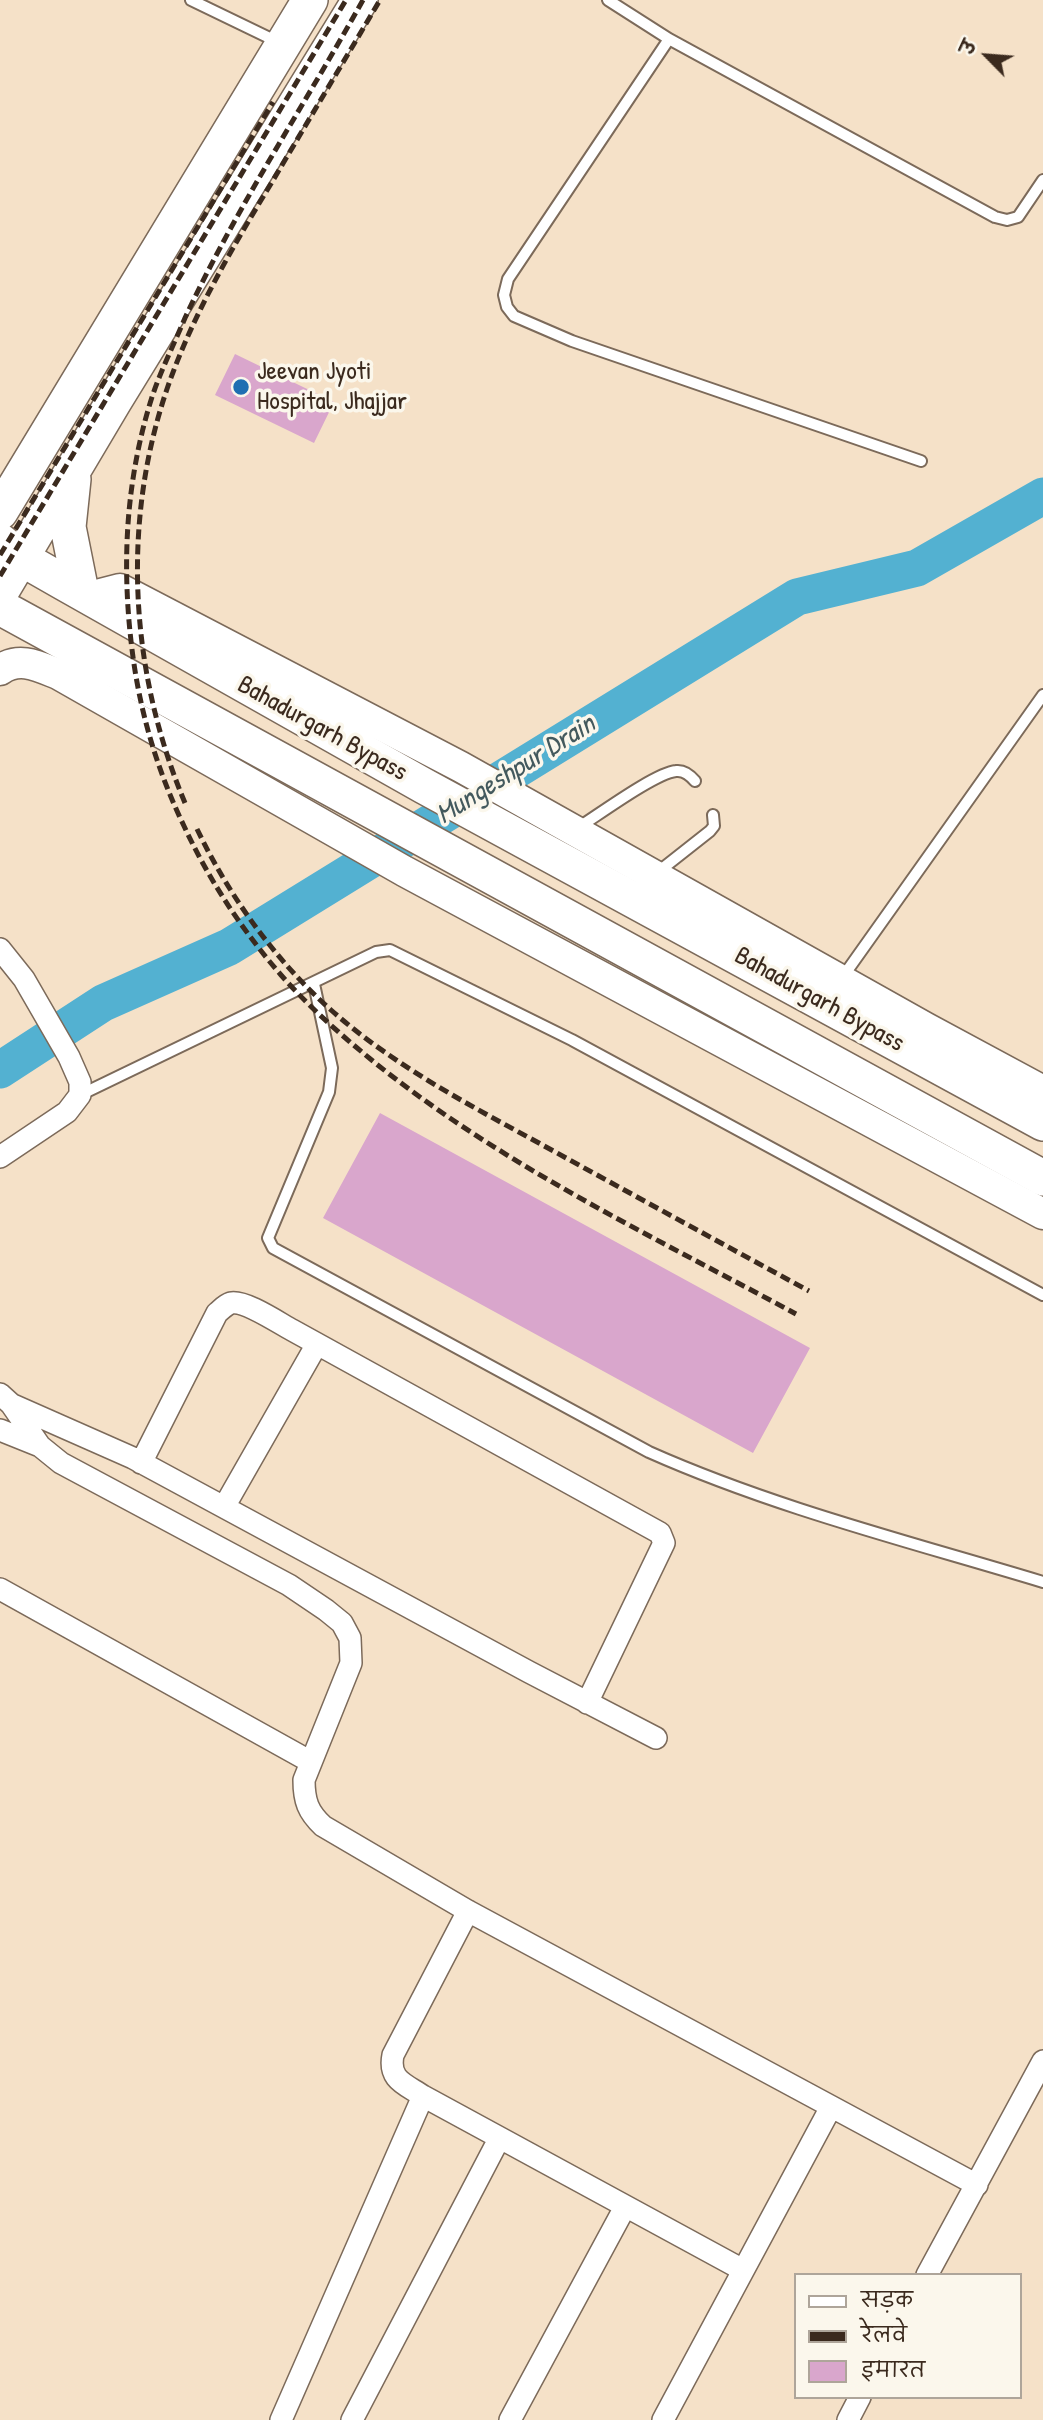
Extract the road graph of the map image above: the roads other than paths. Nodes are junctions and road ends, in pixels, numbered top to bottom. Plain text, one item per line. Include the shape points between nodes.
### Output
1 (191, 0) edge
2 (310, 0) edge
3 (360, 0) edge
4 (608, 0) edge
5 (668, 39) junction
6 (283, 44) junction
7 (1043, 180) edge
8 (921, 461) dead end
9 (74, 469) junction
10 (0, 512) edge
11 (11, 549) edge
12 (0, 593) edge
13 (85, 595) junction
14 (0, 607) edge
15 (17, 629) edge
16 (0, 670) edge
17 (1043, 695) edge
18 (695, 781) dead end
19 (713, 815) dead end
20 (573, 830) junction
21 (654, 876) junction
22 (0, 949) edge
23 (840, 980) junction
24 (314, 984) junction
25 (1043, 1091) edge
26 (80, 1095) junction
27 (1043, 1123) edge
28 (0, 1157) edge
29 (1043, 1178) edge
30 (1043, 1214) edge
31 (1043, 1295) edge
32 (317, 1344) junction
33 (5, 1399) edge
34 (0, 1430) edge
35 (40, 1446) junction
36 (141, 1463) junction
37 (224, 1507) junction
38 (1043, 1582) edge
39 (0, 1589) edge
40 (587, 1703) junction
41 (656, 1738) dead end
42 (311, 1762) junction
43 (468, 1911) junction
44 (1043, 2061) edge
45 (423, 2096) junction
46 (831, 2107) junction
47 (499, 2139) junction
48 (976, 2185) junction
49 (625, 2207) junction
50 (743, 2270) junction
51 (929, 2273) edge
52 (859, 2399) edge
53 (281, 2420) edge
54 (352, 2420) edge
55 (510, 2420) edge
56 (663, 2420) edge
57 (848, 2420) edge

1 - 6 lane
2 - 6 highway
3 - 9 highway
4 - 5 lane
5 - 7 lane via 995,217 1018,217
5 - 8 lane via 508,279 507,307 514,316 572,341
6 - 10 highway
9 - 11 highway
9 - 13 highway via 68,527
11 - 12 highway
11 - 13 highway, Bahadurgarh Bypass
13 - 20 main road via 120,589
13 - 27 highway, Bahadurgarh Bypass via 424,786
14 - 15 highway, Bahadurgarh Bypass
15 - 29 highway, Bahadurgarh Bypass via 368,807
16 - 30 main road via 27,662 58,674 404,871
17 - 23 lane
18 - 20 lane via 678,771 660,776
19 - 21 lane via 710,831
20 - 21 main road
21 - 23 main road
22 - 26 street via 69,1057 80,1082
23 - 25 main road
24 - 26 lane
24 - 31 lane via 376,952 398,953 572,1040
24 - 38 lane via 332,1068 329,1093 268,1238 273,1248 649,1452 698,1474
26 - 28 street via 67,1112
32 - 36 street via 243,1304 225,1306
32 - 37 street
32 - 40 street via 660,1533 664,1543
33 - 35 street
33 - 36 street
34 - 35 street
35 - 42 street via 61,1463 289,1585 342,1623 350,1638 351,1663
36 - 37 street
37 - 40 street
39 - 42 street
40 - 41 street
42 - 43 street via 304,1780 304,1800 323,1826
43 - 45 street via 393,2055 393,2073 398,2080
43 - 46 street
44 - 48 street
45 - 47 street
45 - 53 street
46 - 48 street
46 - 50 street
47 - 49 street
47 - 54 street
48 - 51 street
49 - 50 street
49 - 55 street
50 - 56 street
52 - 57 street

